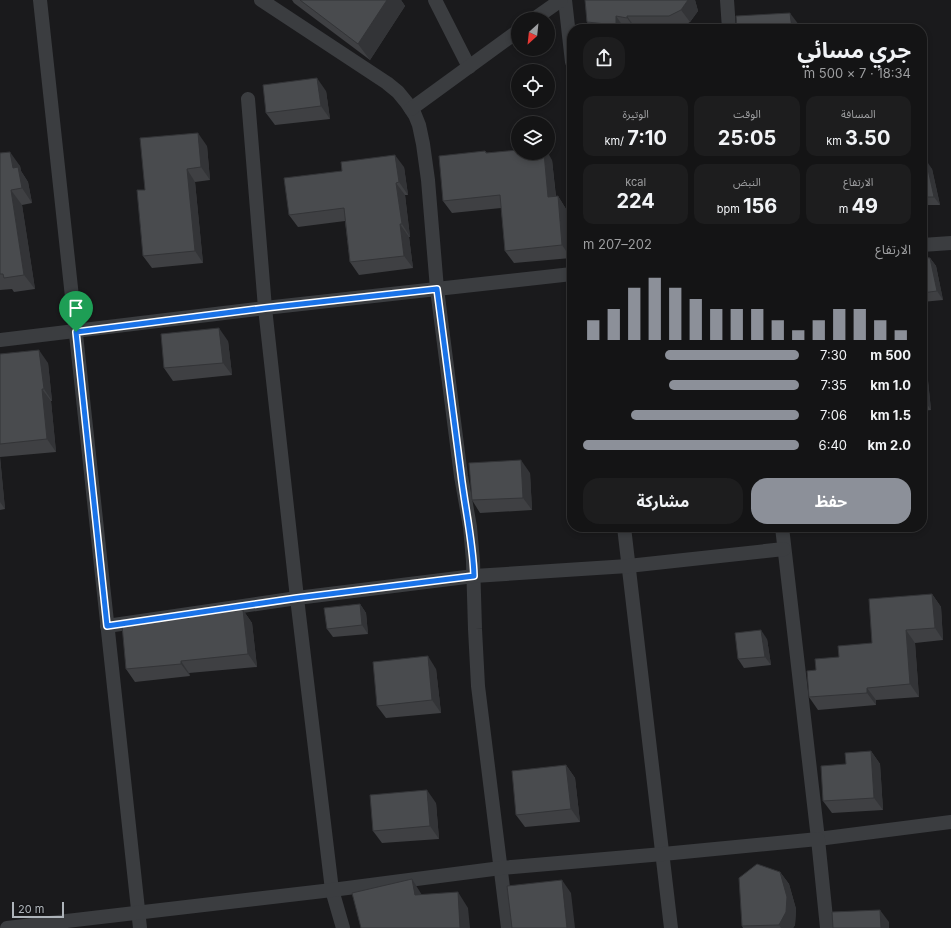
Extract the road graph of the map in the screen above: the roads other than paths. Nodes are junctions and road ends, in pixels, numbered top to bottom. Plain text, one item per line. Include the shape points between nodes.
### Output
1 (40, 0) edge
2 (261, 0) edge
3 (435, 0) edge
4 (561, 0) edge
5 (565, 0) edge
6 (727, 0) edge
7 (544, 12) edge
8 (568, 24) edge
9 (729, 24) edge
10 (511, 36) edge
11 (469, 66) junction
12 (248, 99) dead end
13 (411, 109) junction
14 (951, 244) edge
15 (927, 245) edge
16 (567, 275) edge
17 (437, 289) junction
18 (265, 308) junction
19 (76, 332) junction
20 (0, 340) edge
21 (625, 532) edge
22 (782, 532) edge
23 (784, 549) junction
24 (628, 566) junction
25 (474, 576) junction
26 (297, 598) junction
27 (107, 626) junction
28 (951, 822) edge
29 (818, 839) junction
30 (663, 854) junction
31 (501, 868) junction
32 (332, 890) junction
33 (138, 913) junction
34 (7, 928) edge
35 (140, 928) edge
36 (343, 928) edge
37 (508, 928) edge
38 (671, 928) edge
39 (827, 928) edge

1 - 19 street
2 - 13 street via 388,84
3 - 11 street
4 - 7 street
5 - 8 street
6 - 9 street
10 - 11 street
11 - 13 street
12 - 18 street
13 - 17 street via 419,125 423,144
14 - 15 street
16 - 17 street
17 - 18 street
17 - 25 street via 470,527
18 - 19 street
18 - 26 street
19 - 20 street
19 - 27 street
21 - 24 street
22 - 23 street
23 - 24 street
23 - 29 street
24 - 25 street
24 - 30 street
25 - 26 street
25 - 31 street via 478,686
26 - 27 street
26 - 32 street
27 - 33 street
28 - 29 street
29 - 30 street
29 - 39 street
30 - 31 street
30 - 38 street
31 - 32 street
31 - 37 street
32 - 33 street
32 - 36 street
33 - 34 street
33 - 35 street

